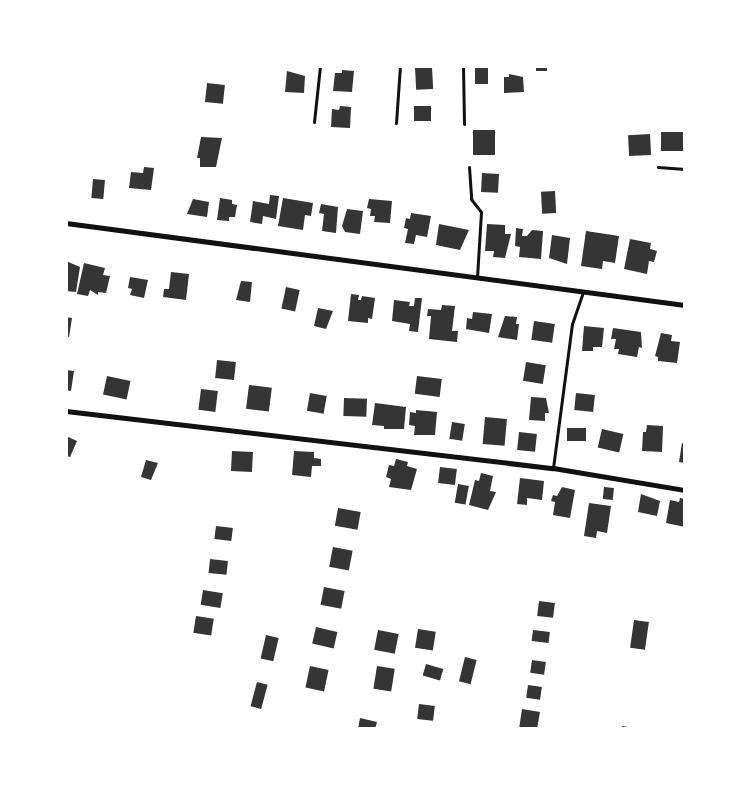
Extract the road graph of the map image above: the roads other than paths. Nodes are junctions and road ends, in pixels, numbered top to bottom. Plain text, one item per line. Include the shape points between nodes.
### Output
1 (320, 66) edge
2 (400, 66) edge
3 (463, 66) edge
4 (314, 122) dead end
5 (396, 122) dead end
6 (464, 124) dead end
7 (658, 166) dead end
8 (469, 167) dead end
9 (685, 169) edge
10 (66, 223) edge
11 (477, 277) junction
12 (582, 292) junction
13 (685, 306) edge
14 (66, 412) edge
15 (553, 468) junction
16 (685, 490) edge

1 - 4 lane
2 - 5 lane
3 - 6 lane
7 - 9 lane
8 - 11 lane via 471,199 481,212
10 - 11 street
11 - 12 street
12 - 13 street
12 - 15 lane via 572,324
14 - 15 street
15 - 16 street

